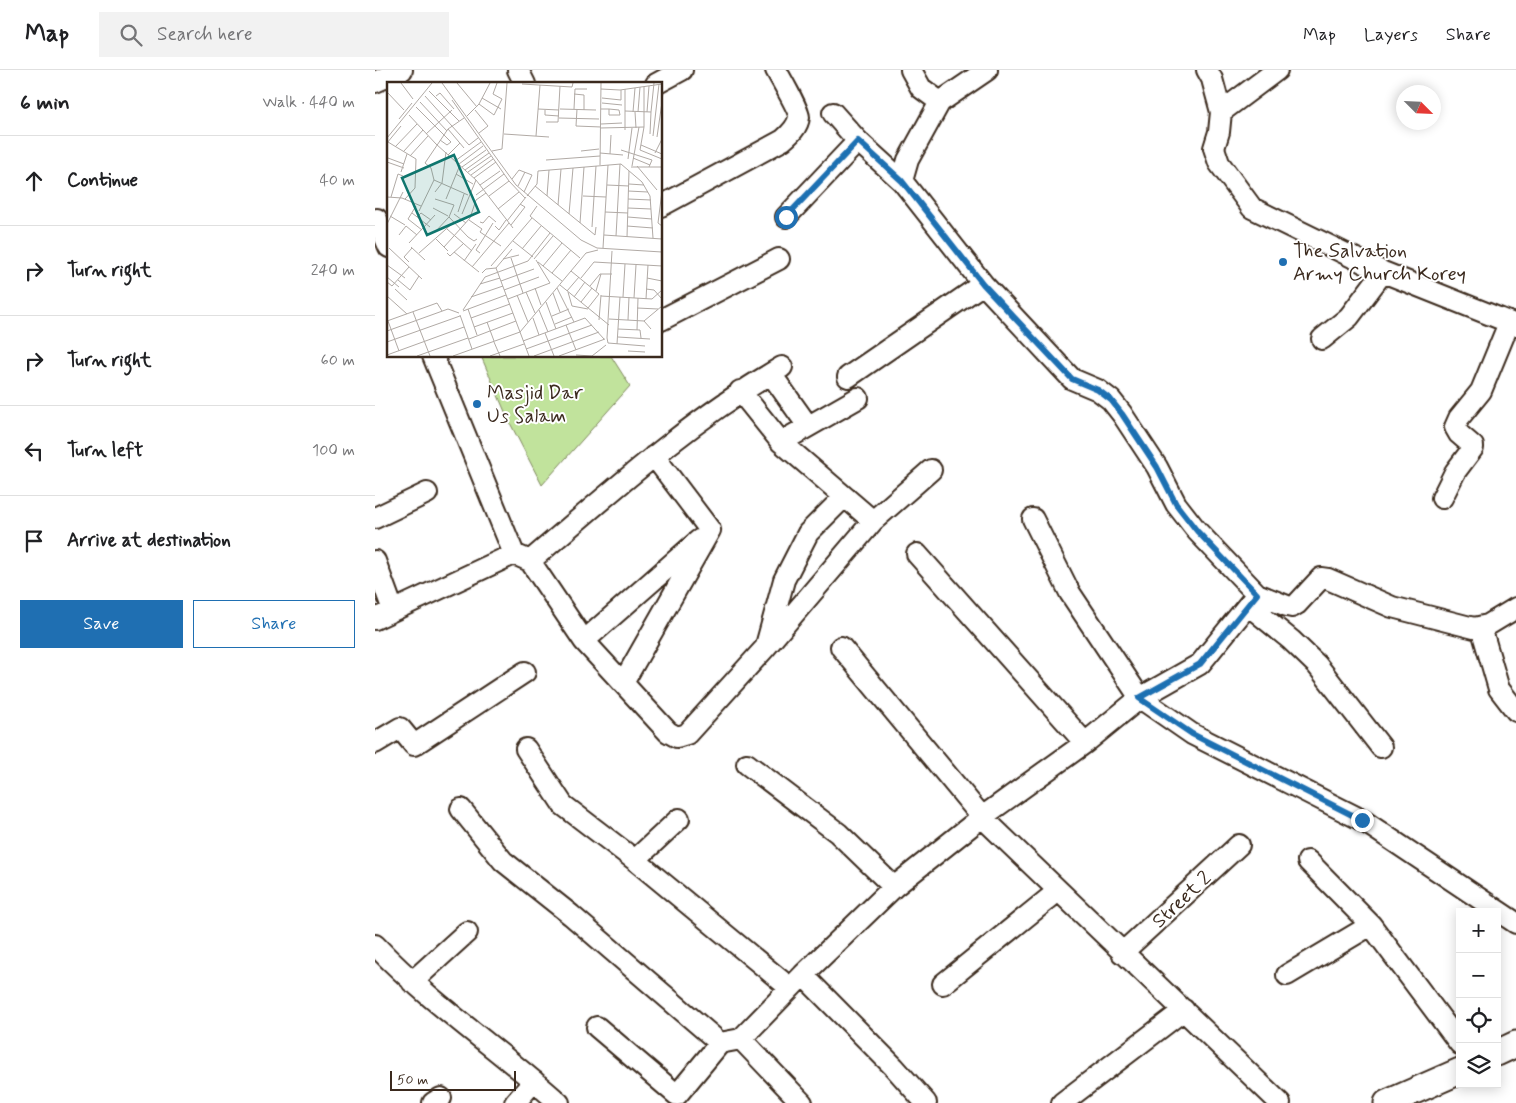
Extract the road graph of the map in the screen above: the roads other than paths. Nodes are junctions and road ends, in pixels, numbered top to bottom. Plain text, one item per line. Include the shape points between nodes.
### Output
1 (403, 70) edge
2 (518, 70) edge
3 (683, 70) edge
4 (776, 70) edge
5 (911, 70) edge
6 (987, 70) edge
7 (1207, 70) edge
8 (1277, 70) edge
9 (375, 82) edge
10 (524, 82) edge
11 (660, 82) edge
12 (940, 102) junction
13 (1221, 112) junction
14 (833, 113) dead end
15 (858, 141) junction
16 (902, 181) junction
17 (663, 205) edge
18 (380, 217) edge
19 (786, 217) dead end
20 (387, 240) edge
21 (779, 259) dead end
22 (1383, 272) junction
23 (983, 284) junction
24 (663, 319) edge
25 (1513, 324) edge
26 (1322, 339) dead end
27 (434, 358) edge
28 (848, 377) dead end
29 (740, 391) junction
30 (858, 398) dead end
31 (808, 426) junction
32 (781, 442) junction
33 (653, 456) junction
34 (931, 470) dead end
35 (427, 493) dead end
36 (844, 496) junction
37 (1443, 498) dead end
38 (375, 518) edge
39 (1033, 519) dead end
40 (873, 522) junction
41 (710, 530) junction
42 (917, 554) dead end
43 (522, 558) junction
44 (375, 561) edge
45 (1252, 599) junction
46 (1516, 608) edge
47 (393, 610) junction
48 (375, 620) edge
49 (1481, 627) junction
50 (584, 641) junction
51 (841, 647) dead end
52 (765, 648) junction
53 (525, 672) dead end
54 (623, 683) junction
55 (1139, 698) junction
56 (1516, 711) edge
57 (375, 743) edge
58 (1085, 743) junction
59 (1381, 747) dead end
60 (526, 749) dead end
61 (747, 764) dead end
62 (461, 809) dead end
63 (982, 818) junction
64 (679, 819) dead end
65 (1239, 845) dead end
66 (635, 860) junction
67 (1308, 861) dead end
68 (894, 887) junction
69 (1058, 891) junction
70 (1516, 923) edge
71 (1371, 925) junction
72 (467, 932) dead end
73 (375, 945) edge
74 (1122, 953) junction
75 (1287, 975) dead end
76 (412, 982) junction
77 (797, 982) junction
78 (943, 984) dead end
79 (1184, 1010) junction
80 (597, 1027) dead end
81 (741, 1039) junction
82 (720, 1043) junction
83 (1459, 1043) edge
84 (1516, 1044) edge
85 (1501, 1051) edge
86 (1456, 1073) edge
87 (534, 1081) junction
88 (1416, 1097) edge
89 (515, 1103) edge
90 (559, 1103) edge
91 (802, 1103) edge
92 (926, 1103) edge
93 (1062, 1103) edge
94 (1280, 1103) edge
95 (1387, 1103) edge

1 - 9 street
2 - 10 street
3 - 11 street
4 - 17 street via 799,115 792,132 783,140
5 - 12 street via 921,88
6 - 12 street
7 - 13 street
8 - 13 street
12 - 16 street via 908,160
13 - 22 street via 1214,148 1219,163 1252,208
14 - 15 street
15 - 16 street
15 - 19 street
16 - 23 street
18 - 20 street
21 - 24 street
22 - 25 street
22 - 26 street via 1349,317
23 - 28 street
23 - 45 street via 1072,379 1098,390 1111,400 1157,467 1176,504
25 - 37 street via 1481,391 1455,427 1473,448 1455,472
27 - 43 street
29 - 31 street via 776,370
29 - 32 street
29 - 33 street
30 - 31 street
31 - 32 street
32 - 36 street
33 - 41 street
33 - 43 street
34 - 40 street
35 - 38 street
36 - 40 street
36 - 52 street via 808,533 784,580
39 - 55 street via 1070,593
40 - 52 street
41 - 50 street
41 - 54 street
42 - 58 street
43 - 47 street
43 - 50 street
44 - 47 street
45 - 49 street via 1292,607 1321,578 1392,607 1474,628
45 - 55 street via 1200,664
45 - 59 street via 1317,665
46 - 49 street
47 - 48 street
49 - 56 street via 1499,689
50 - 54 street
51 - 63 street
52 - 54 street via 687,734 677,737 668,732
53 - 57 street via 414,746 400,728
55 - 58 street
55 - 70 street via 1192,734 1362,820
58 - 63 street
60 - 66 street via 563,804
61 - 68 street via 838,833
62 - 82 street via 503,861
63 - 68 street
63 - 69 street
64 - 66 street
65 - 74 street, Street 2
66 - 77 street
67 - 71 street
68 - 77 street
69 - 74 street
69 - 78 street
71 - 75 street
71 - 83 street
72 - 76 street
73 - 76 street
74 - 79 street
76 - 87 street
77 - 81 street
77 - 92 street via 894,1067
79 - 93 street
79 - 94 street
80 - 82 street via 677,1095
81 - 82 street
81 - 91 street
84 - 85 street
86 - 88 street
87 - 89 street
87 - 90 street
88 - 95 street

